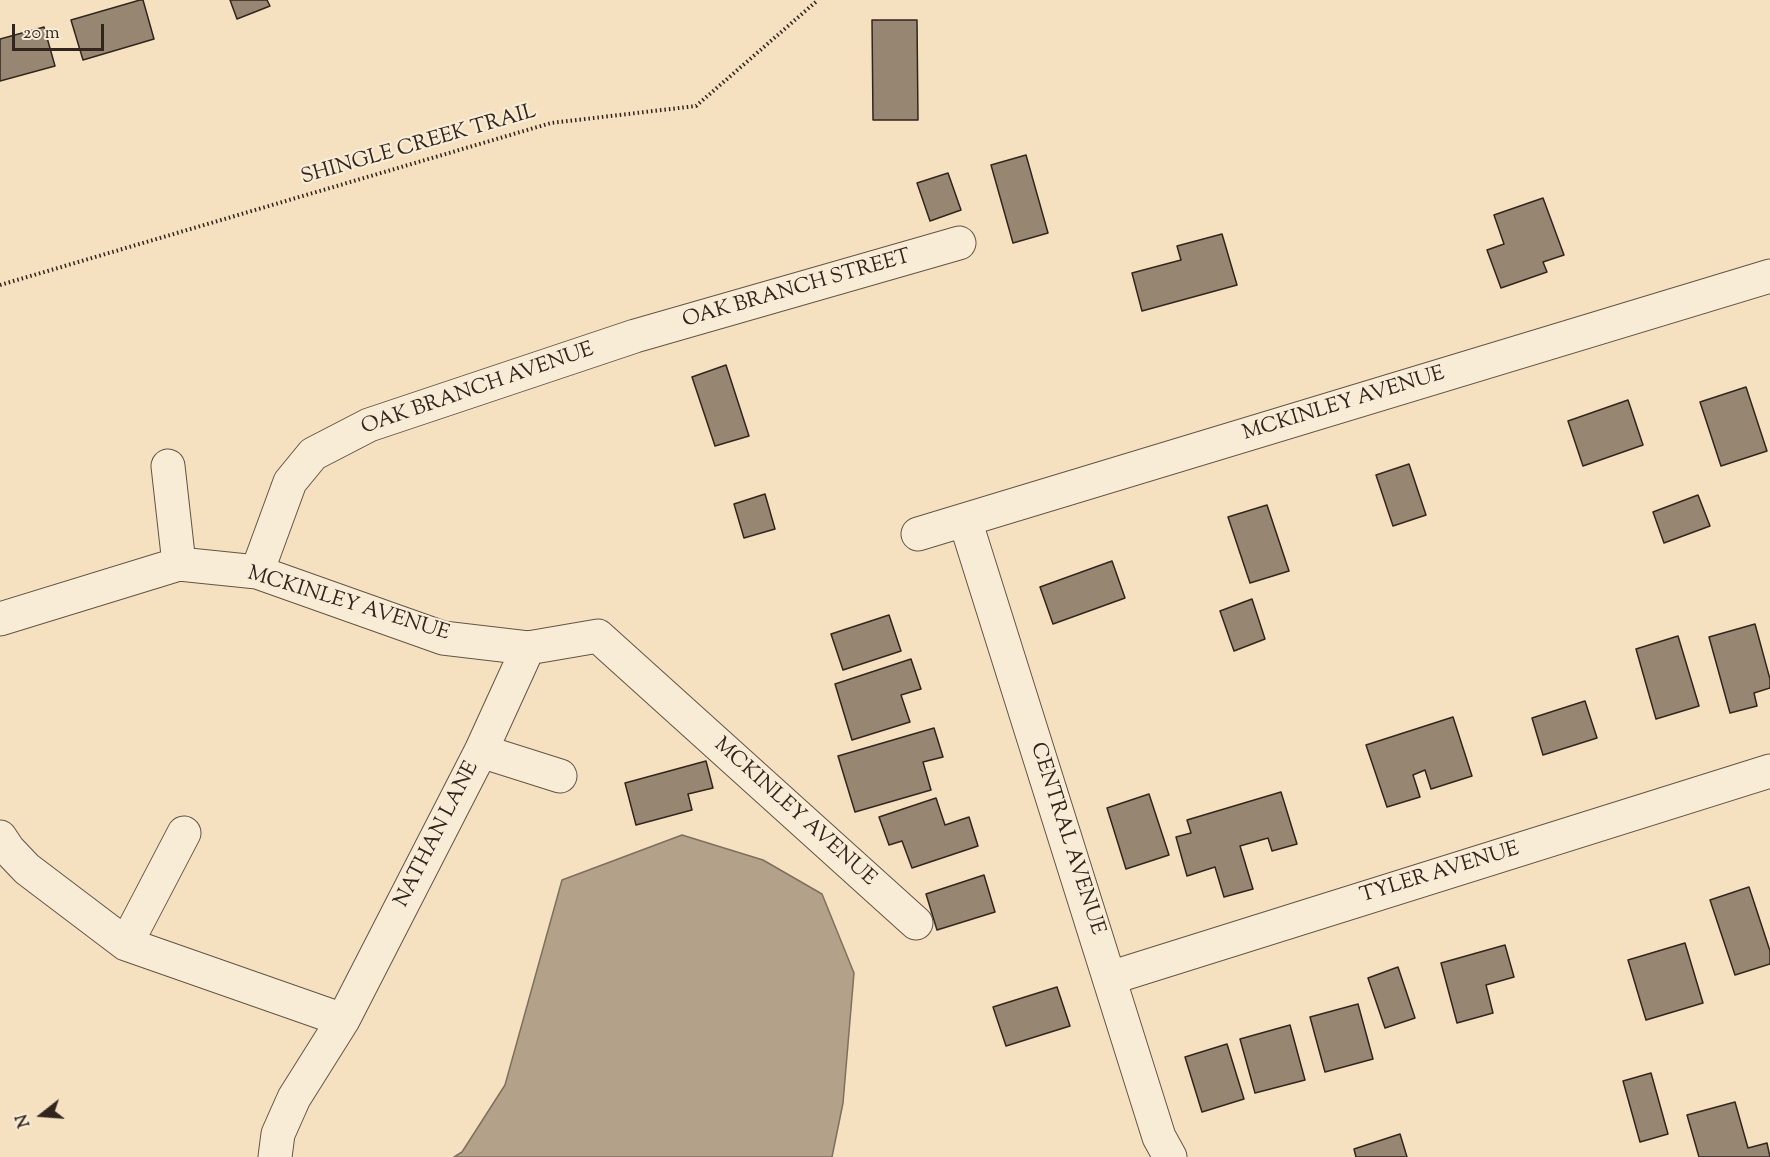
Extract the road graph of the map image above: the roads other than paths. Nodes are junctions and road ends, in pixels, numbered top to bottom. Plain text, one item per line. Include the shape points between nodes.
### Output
1 (959, 243) dead end
2 (1770, 276) edge
3 (635, 336) joint
4 (168, 466) dead end
5 (965, 520) junction
6 (918, 534) dead end
7 (179, 564) junction
8 (257, 572) junction
9 (0, 619) edge
10 (528, 648) junction
11 (481, 751) junction
12 (1770, 771) edge
13 (560, 776) dead end
14 (184, 833) dead end
15 (0, 837) edge
16 (916, 923) dead end
17 (126, 944) junction
18 (1110, 978) junction
19 (343, 1020) junction
20 (275, 1157) edge
21 (1170, 1157) edge

1 - 3 street, OAK BRANCH STREET
2 - 5 street, MCKINLEY AVENUE
3 - 8 street, OAK BRANCH AVENUE via 369,425 313,454 290,482
4 - 7 street
5 - 6 street, MCKINLEY AVENUE
5 - 18 street, CENTRAL AVENUE
7 - 8 street, MCKINLEY AVENUE
7 - 9 street, MCKINLEY AVENUE
8 - 10 street, MCKINLEY AVENUE via 443,638
10 - 11 street, NATHAN LANE
10 - 16 street, MCKINLEY AVENUE via 598,636
11 - 13 street
11 - 19 street, NATHAN LANE
12 - 18 street, TYLER AVENUE
14 - 17 street
15 - 17 street via 27,869
17 - 19 street
18 - 21 street, CENTRAL AVENUE via 1159,1137
19 - 20 street, NATHAN LANE via 294,1098 278,1134

